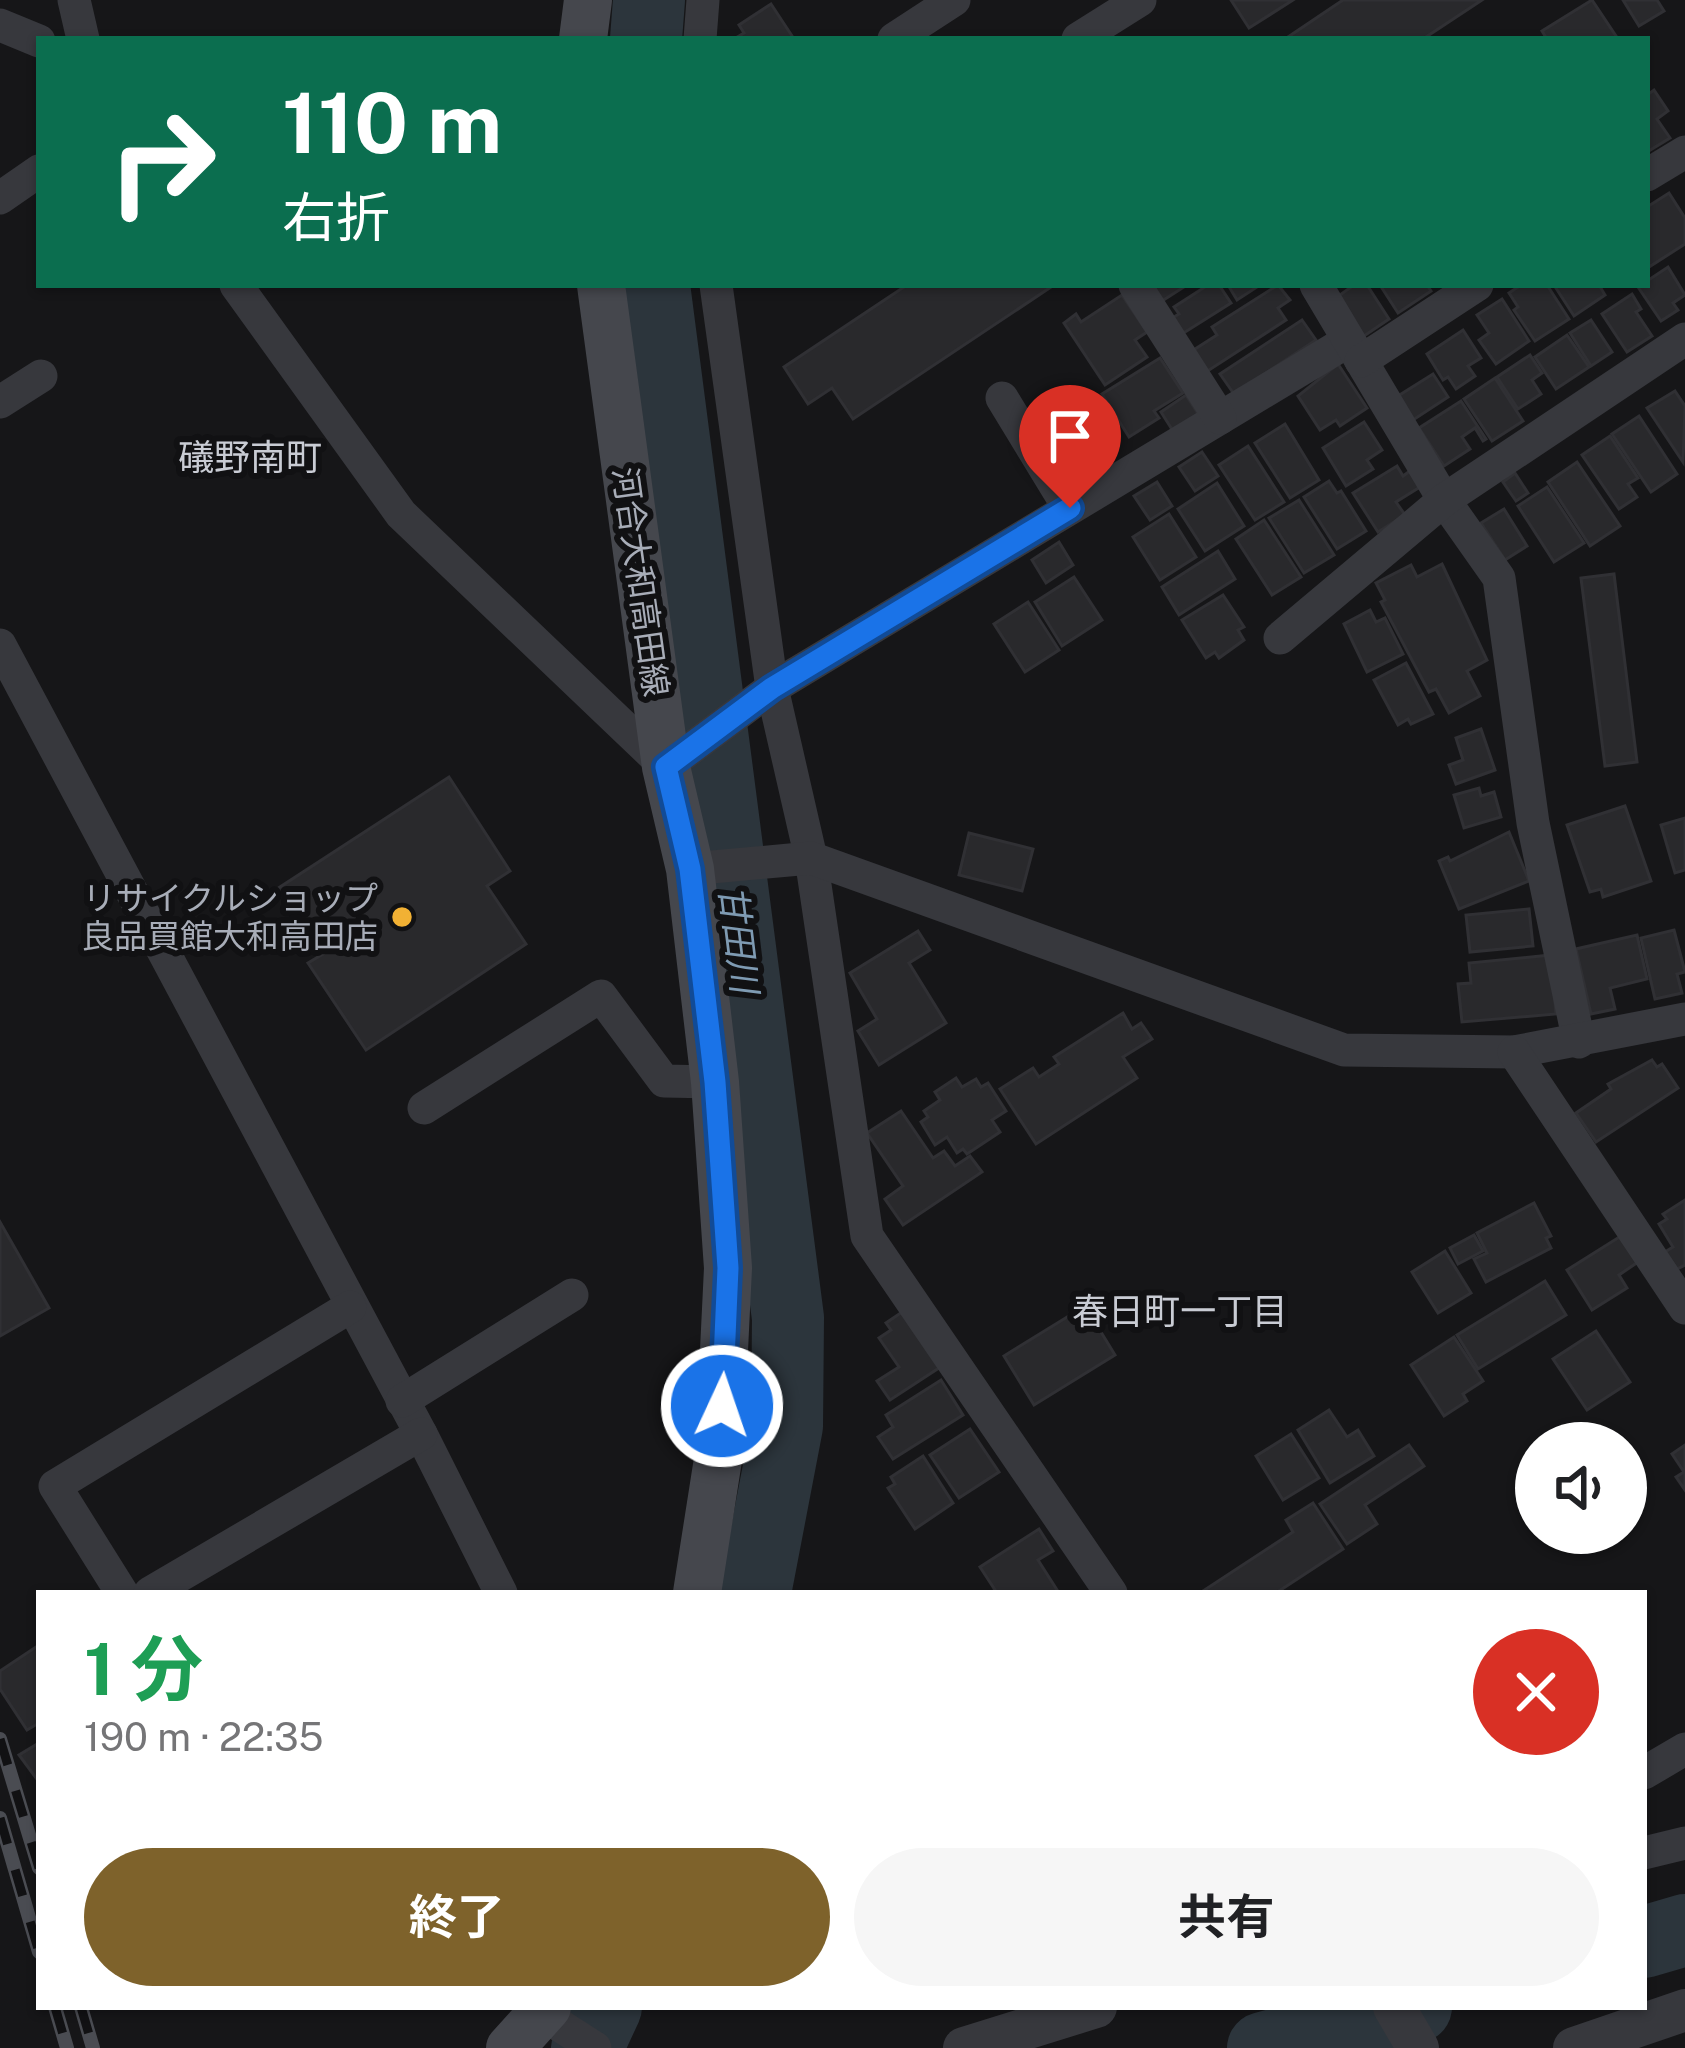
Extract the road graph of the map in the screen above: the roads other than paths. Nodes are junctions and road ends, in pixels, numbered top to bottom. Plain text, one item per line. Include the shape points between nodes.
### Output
1 (74, 0) edge
2 (588, 0) edge
3 (703, 0) edge
4 (954, 0) edge
5 (1140, 0) edge
6 (0, 25) edge
7 (82, 36) edge
8 (583, 36) edge
9 (700, 36) edge
10 (899, 36) edge
11 (1083, 36) edge
12 (36, 40) edge
13 (1685, 152) edge
14 (36, 173) edge
15 (1650, 173) edge
16 (0, 198) edge
17 (238, 288) edge
18 (602, 288) edge
19 (716, 288) edge
20 (1137, 288) edge
21 (1318, 288) edge
22 (1472, 288) edge
23 (1685, 339) edge
24 (1355, 351) junction
25 (41, 376) dead end
26 (1002, 398) dead end
27 (0, 402) edge
28 (1220, 418) junction
29 (1444, 500) junction
30 (1070, 508) junction
31 (1280, 638) dead end
32 (0, 645) edge
33 (761, 695) junction
34 (682, 755) junction
35 (812, 858) junction
36 (701, 869) junction
37 (1685, 1019) edge
38 (1580, 1042) junction
39 (1514, 1052) junction
40 (715, 1082) junction
41 (424, 1108) dead end
42 (572, 1294) dead end
43 (350, 1307) junction
44 (1685, 1308) edge
45 (402, 1401) junction
46 (421, 1434) junction
47 (120, 1590) edge
48 (155, 1590) edge
49 (498, 1590) edge
50 (697, 1590) edge
51 (1109, 1590) edge
52 (1685, 1749) edge
53 (1647, 1771) edge
54 (1685, 1843) edge
55 (1647, 1852) edge
56 (1086, 2010) edge
57 (1396, 2010) edge
58 (1685, 2011) edge
59 (964, 2048) edge
60 (1418, 2048) edge
61 (1574, 2048) edge

1 - 7 street
2 - 8 main road
3 - 9 street
4 - 10 street
5 - 11 street
6 - 12 street
13 - 15 street
14 - 16 street
17 - 34 street via 401,514
18 - 34 main road, 河合大和高田線
19 - 33 street
20 - 28 street
21 - 24 street
22 - 24 street
23 - 29 street
24 - 28 street
24 - 29 street
25 - 27 street
26 - 30 street
28 - 30 street
29 - 31 street
29 - 38 street via 1499,578 1533,823
30 - 33 street
32 - 43 street
33 - 34 street
33 - 35 street
34 - 36 main road, 河合大和高田線
35 - 36 street
35 - 39 street via 1344,1050
35 - 51 street via 867,1236
36 - 40 main road, 河合大和高田線
37 - 38 street
38 - 39 street
39 - 44 street
40 - 41 street via 664,1081 601,996
40 - 50 main road, 河合大和高田線 via 728,1268 719,1453
42 - 45 street
43 - 45 street
43 - 47 street via 55,1486
45 - 46 street
46 - 48 street
46 - 49 street
52 - 53 street
54 - 55 street
56 - 59 street
57 - 60 street
58 - 61 street

